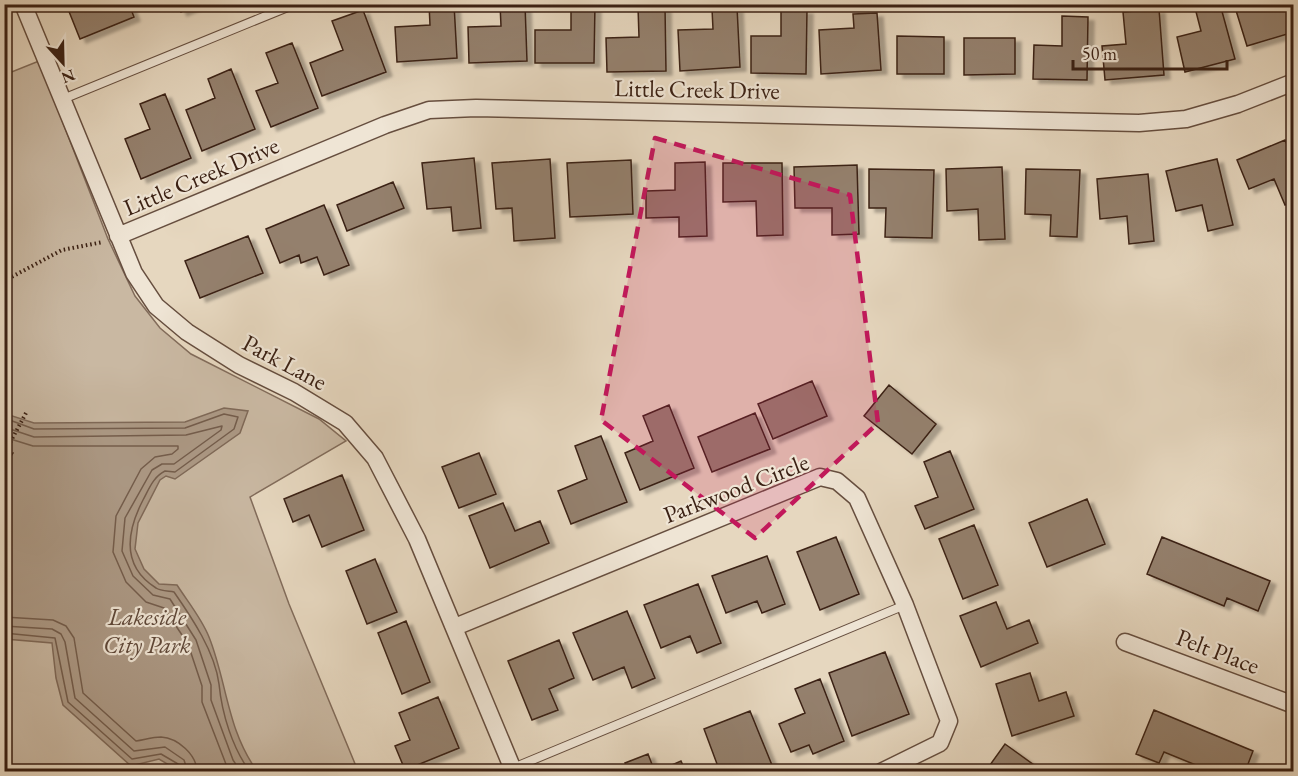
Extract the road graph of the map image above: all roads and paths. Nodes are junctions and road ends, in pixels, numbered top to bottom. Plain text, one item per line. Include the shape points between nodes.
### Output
1 (23, 4) edge
2 (295, 4) edge
3 (1293, 82) edge
4 (63, 99) junction
5 (118, 236) junction
6 (4, 281) edge
7 (26, 413) dead end
8 (5, 450) edge
9 (14, 455) dead end
10 (904, 605) junction
11 (455, 627) junction
12 (1125, 642) dead end
13 (1293, 705) edge
14 (513, 770) edge
15 (881, 771) edge

1 - 4 street, Park Lane
2 - 4 lane
3 - 5 street, Little Creek Drive via 1185,119 1139,123 488,108 429,110
4 - 5 street, Park Lane
5 - 6 path via 93,246 62,250
5 - 11 street, Park Lane via 134,273 156,306 187,332 345,423 375,458 417,539
7 - 8 path
8 - 9 path
10 - 11 street, Parkwood Circle via 857,498 837,481 820,477
10 - 14 lane
10 - 15 street, Parkwood Circle via 949,721 940,743
11 - 14 street, Park Lane
12 - 13 street, Pelt Place

